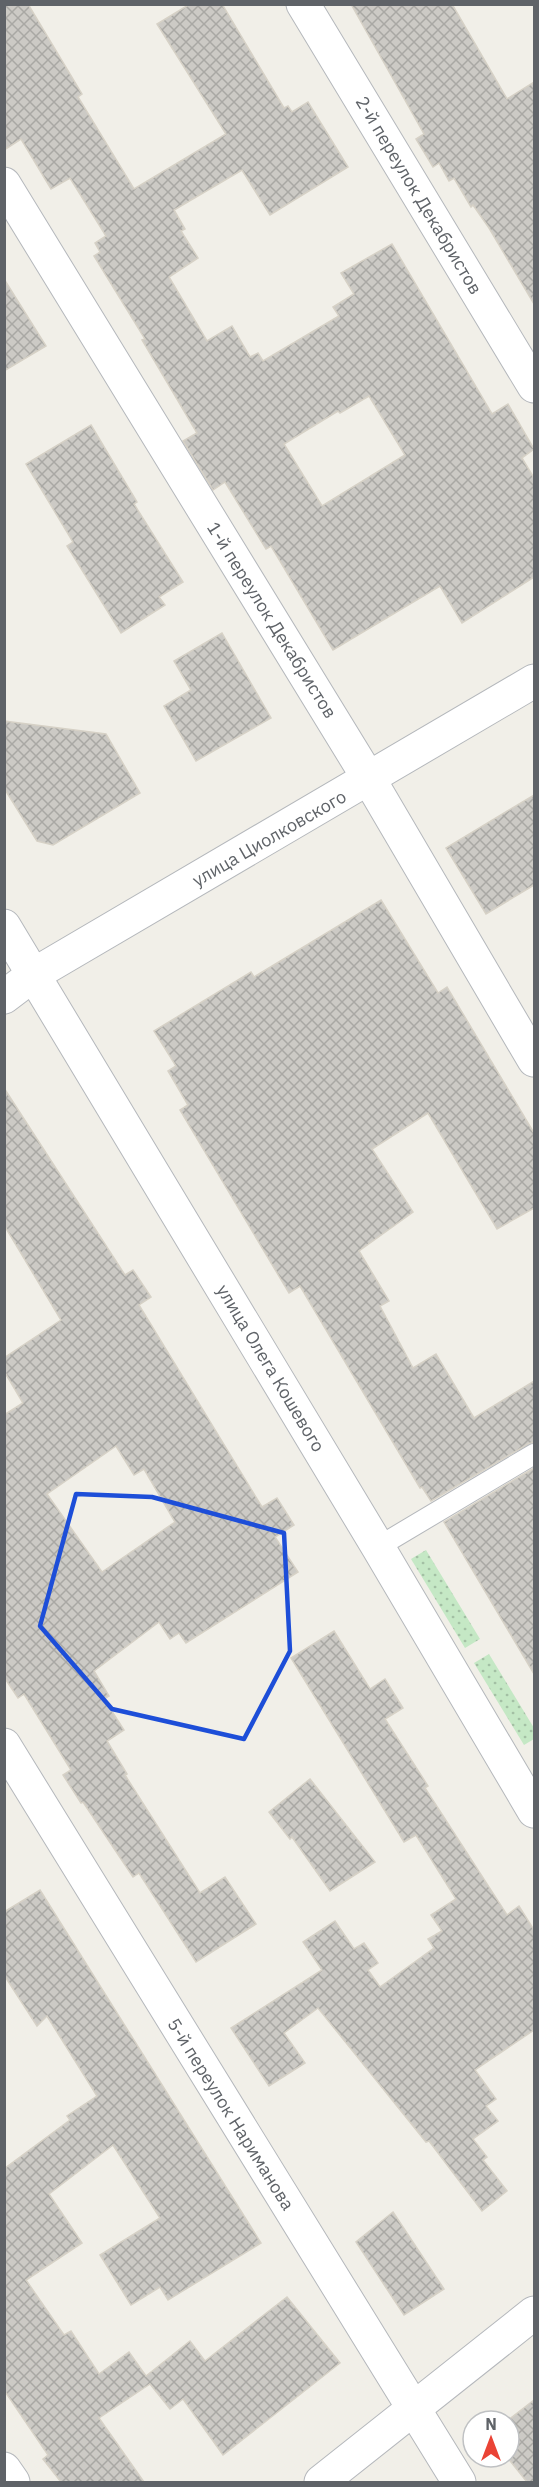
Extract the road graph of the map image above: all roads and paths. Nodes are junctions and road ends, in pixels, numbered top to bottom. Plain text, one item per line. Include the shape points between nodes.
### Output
1 (303, 4) edge
2 (4, 184) edge
3 (534, 386) edge
4 (534, 681) edge
5 (369, 779) junction
6 (4, 926) edge
7 (33, 975) junction
8 (4, 997) edge
9 (534, 1060) edge
10 (534, 1454) edge
11 (378, 1547) junction
12 (4, 1745) edge
13 (534, 1811) edge
14 (534, 2313) edge
15 (413, 2410) junction
16 (4, 2469) edge
17 (13, 2482) edge
18 (321, 2482) edge
19 (459, 2482) edge

1 - 3 street, 2-й переулок Декабристов
2 - 5 street, 1-й переулок Декабристов
4 - 5 street, улица Циолковского
5 - 7 street, улица Циолковского
5 - 9 street, 1-й переулок Декабристов
6 - 7 street, улица Олега Кошевого
7 - 8 street, улица Циолковского
7 - 11 street, улица Олега Кошевого
10 - 11 lane
11 - 13 street, улица Олега Кошевого
12 - 15 street, 5-й переулок Нариманова
14 - 15 street
15 - 18 street
15 - 19 street, 5-й переулок Нариманова
16 - 17 street

